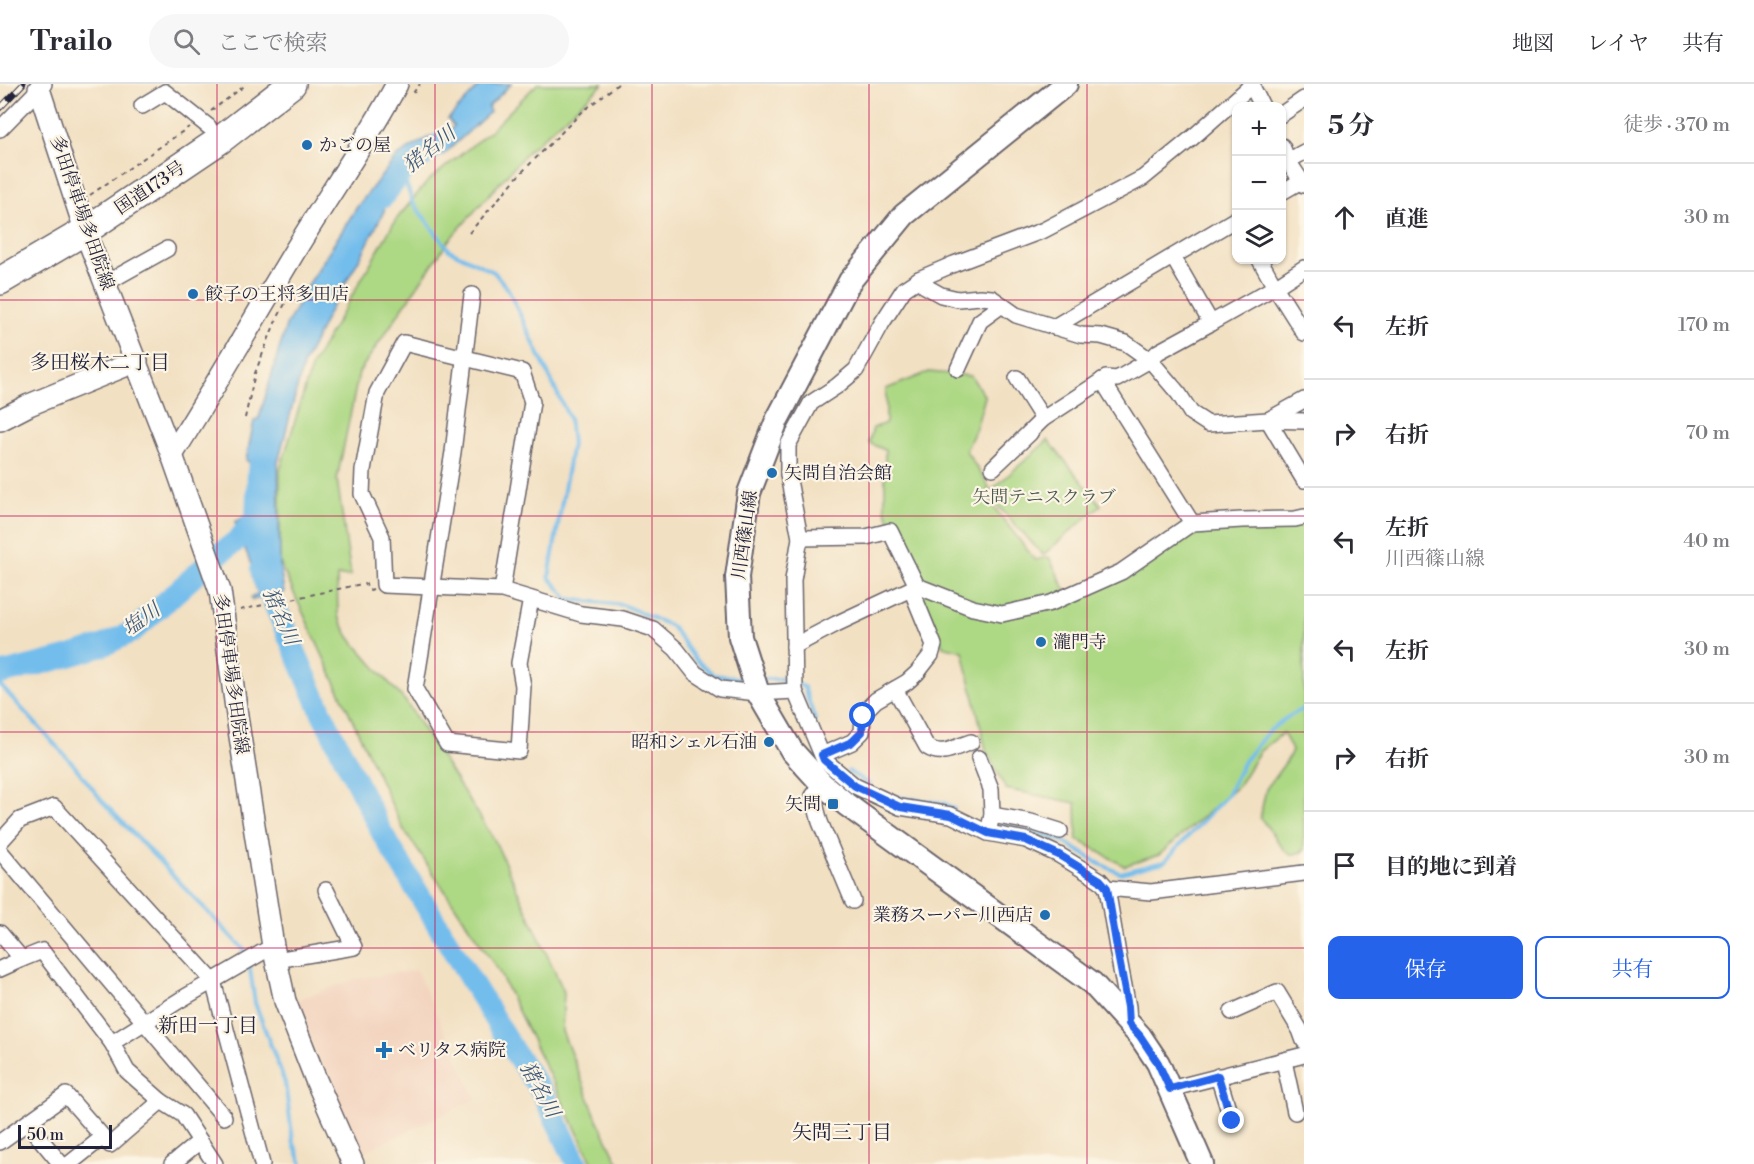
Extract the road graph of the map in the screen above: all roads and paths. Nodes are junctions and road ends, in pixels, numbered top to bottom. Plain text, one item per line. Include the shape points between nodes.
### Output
1 (247, 84) edge
2 (268, 84) edge
3 (292, 84) edge
4 (420, 84) edge
5 (618, 84) edge
6 (1066, 84) edge
7 (1253, 85) edge
8 (41, 87) edge
9 (405, 88) edge
10 (1304, 99) edge
11 (1260, 102) edge
12 (142, 106) dead end
13 (1286, 111) edge
14 (204, 123) junction
15 (0, 129) edge
16 (387, 135) dead end
17 (1304, 152) edge
18 (377, 154) dead end
19 (1286, 156) edge
20 (1288, 161) junction
21 (1303, 183) edge
22 (1286, 190) edge
23 (80, 216) junction
24 (1232, 221) edge
25 (469, 233) dead end
26 (167, 249) dead end
27 (1173, 257) junction
28 (1262, 264) edge
29 (0, 266) edge
30 (1304, 268) edge
31 (919, 279) junction
32 (0, 281) edge
33 (106, 283) junction
34 (1275, 287) junction
35 (290, 294) dead end
36 (472, 295) dead end
37 (1002, 305) junction
38 (1211, 323) junction
39 (1054, 327) junction
40 (1304, 333) edge
41 (464, 358) junction
42 (1150, 360) junction
43 (136, 361) junction
44 (958, 369) dead end
45 (1102, 380) junction
46 (1012, 400) dead end
47 (1304, 400) edge
48 (245, 418) dead end
49 (1043, 419) junction
50 (0, 420) edge
51 (1268, 420) junction
52 (1304, 421) edge
53 (1030, 433) dead end
54 (172, 455) junction
55 (1304, 480) edge
56 (1304, 517) edge
57 (1192, 523) junction
58 (800, 538) junction
59 (357, 585) dead end
60 (432, 586) junction
61 (914, 588) junction
62 (502, 590) junction
63 (531, 599) junction
64 (242, 609) dead end
65 (794, 646) junction
66 (895, 688) junction
67 (795, 691) junction
68 (758, 693) junction
69 (970, 742) dead end
70 (822, 755) junction
71 (979, 758) dead end
72 (822, 784) junction
73 (992, 814) junction
74 (1060, 831) dead end
75 (988, 833) junction
76 (0, 842) edge
77 (0, 851) edge
78 (1304, 873) edge
79 (1107, 888) junction
80 (326, 890) dead end
81 (853, 901) dead end
82 (0, 933) edge
83 (274, 953) junction
84 (22, 959) junction
85 (0, 969) edge
86 (212, 981) junction
87 (1232, 1011) dead end
88 (144, 1022) junction
89 (1129, 1024) junction
90 (1304, 1041) edge
91 (112, 1043) junction
92 (1304, 1055) edge
93 (1284, 1061) junction
94 (1218, 1076) junction
95 (1170, 1089) junction
96 (161, 1101) junction
97 (1296, 1112) dead end
98 (224, 1117) dead end
99 (1232, 1121) dead end
100 (27, 1123) junction
101 (103, 1137) junction
102 (200, 1141) junction
103 (0, 1142) edge
104 (61, 1164) edge
105 (69, 1164) edge
106 (172, 1164) edge
107 (215, 1164) edge
108 (262, 1164) edge
109 (353, 1164) edge
110 (1202, 1164) edge

1 - 14 path
2 - 14 highway, 国道173号
3 - 23 highway, 国道173号 via 220,140
4 - 9 path
5 - 25 path via 582,112 519,175
6 - 68 main road, 川西篠山線 via 904,215 850,281 777,420 749,493 737,577 740,637
7 - 11 street
7 - 31 street via 1143,178 1044,230
8 - 15 street
8 - 23 main road, 多田停車場多田院線
9 - 54 main road via 383,111
10 - 13 street
12 - 14 street via 165,92
14 - 23 path
14 - 23 highway, 国道173号 via 150,170
16 - 18 path
17 - 20 street
19 - 20 street
20 - 21 street
21 - 22 street
23 - 29 highway, 国道173号
23 - 32 highway, 国道173号
23 - 33 main road, 多田停車場多田院線
24 - 27 street
26 - 33 street
27 - 38 street
27 - 39 street
28 - 34 street
30 - 34 street
31 - 37 street via 940,295 992,298
31 - 58 street via 904,289 856,370 811,403 788,445 788,475
33 - 43 main road, 多田停車場多田院線
34 - 38 street
34 - 40 street
35 - 48 path via 255,373
36 - 41 street
37 - 39 street via 1016,315
37 - 44 street via 980,321
38 - 42 street
39 - 42 street via 1126,343
41 - 60 street
41 - 60 street via 404,343 377,393 363,470 362,494 382,537 384,585
41 - 62 street via 522,372 532,402
42 - 45 street via 1118,379
42 - 51 street via 1191,413 1208,424
43 - 50 main road
43 - 54 main road, 多田停車場多田院線
45 - 49 street
45 - 57 street
46 - 49 street via 1021,384
47 - 51 street
49 - 53 street via 993,468
51 - 52 street
51 - 55 street
54 - 83 main road, 多田停車場多田院線 via 220,591
56 - 57 street
57 - 61 street via 1120,572 1051,603 1002,614
58 - 61 street via 866,537 890,531
58 - 65 street via 793,580
59 - 64 path
60 - 62 street
60 - 63 street via 415,689 447,744 519,751 523,686 519,663
61 - 65 street
61 - 66 street via 934,645 917,673
62 - 63 street
63 - 68 street via 653,629 695,673 720,688
65 - 67 street
66 - 69 street via 927,747 941,753
66 - 70 street via 867,709 862,732 852,742
67 - 68 street
67 - 70 street
68 - 72 main road, 川西篠山線 via 792,751
70 - 75 street via 855,786 900,807 951,815
71 - 73 street via 991,789
72 - 81 street via 813,796
72 - 89 main road, 川西篠山線 via 1092,983
73 - 74 street
73 - 75 street
75 - 79 street via 1026,840 1059,855
76 - 86 street via 21,820 54,807
77 - 88 street
78 - 79 street via 1151,892
79 - 89 street
80 - 83 street via 354,947
82 - 84 street
83 - 86 street
83 - 109 main road, 多田停車場多田院線 via 285,1001
84 - 85 street
84 - 91 street via 42,951
86 - 88 street
86 - 108 street
87 - 90 street via 1277,992
88 - 91 street
88 - 98 street
89 - 95 main road, 川西篠山線 via 1158,1063
91 - 96 street via 127,1071
92 - 93 street
93 - 94 street
93 - 97 street
94 - 95 street
94 - 99 street
95 - 110 main road, 川西篠山線
96 - 101 street via 110,1145
96 - 102 street via 183,1115
100 - 101 street via 66,1095
100 - 103 street
100 - 104 street
101 - 105 street
102 - 106 street
102 - 107 street

